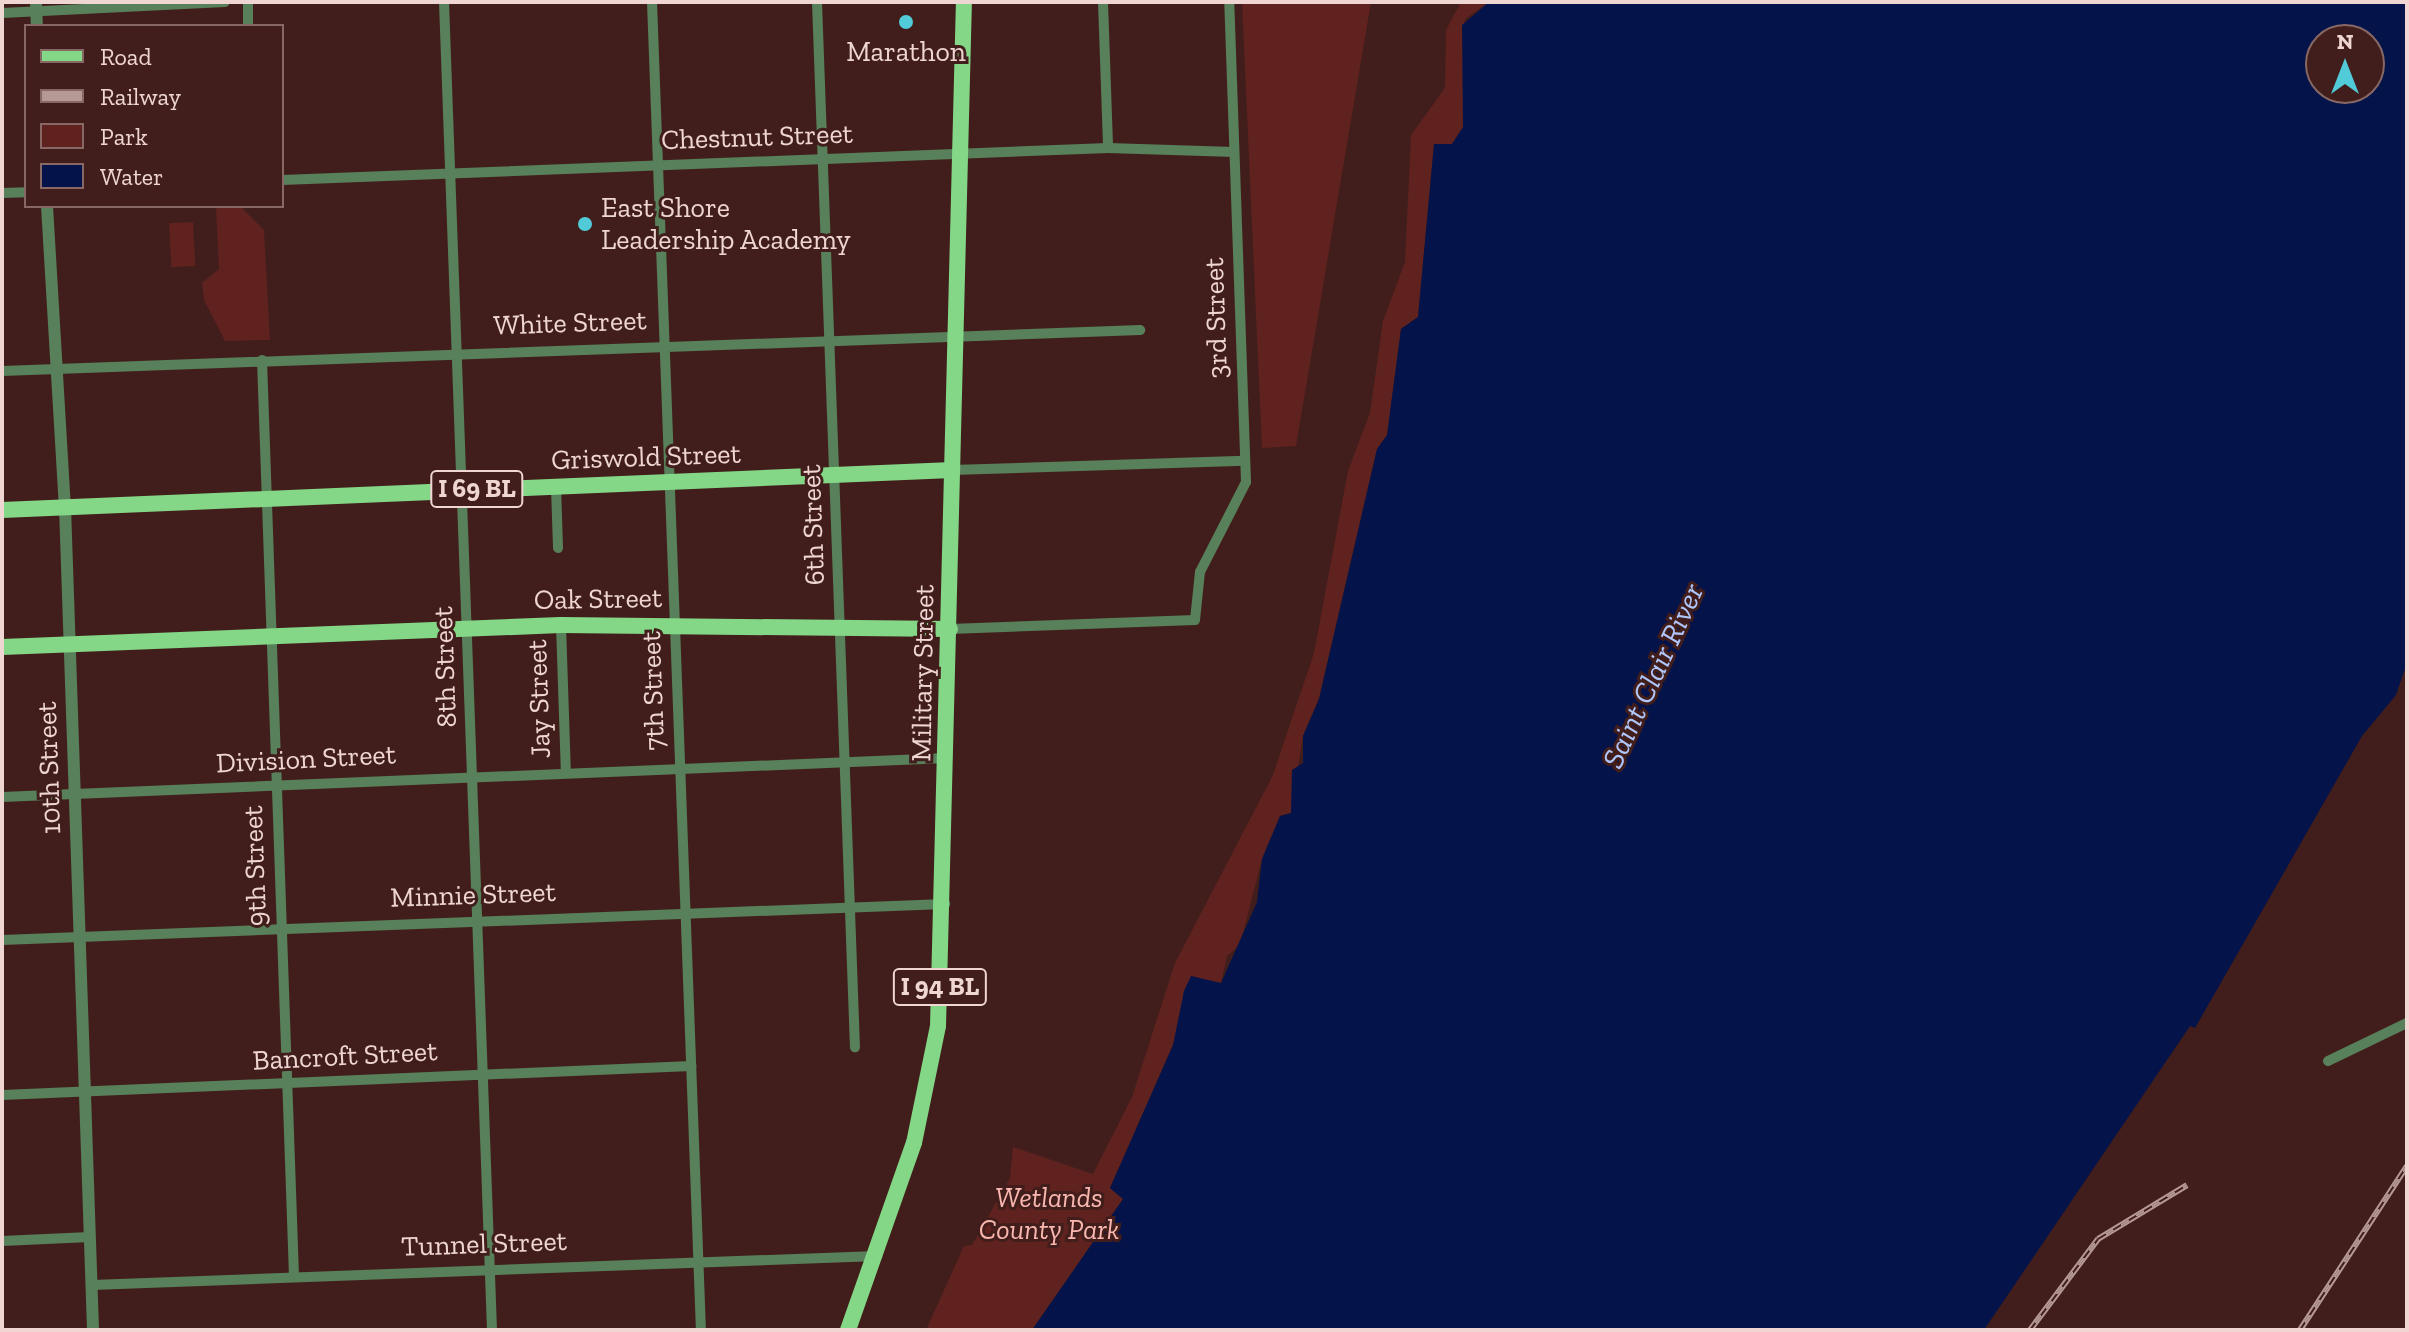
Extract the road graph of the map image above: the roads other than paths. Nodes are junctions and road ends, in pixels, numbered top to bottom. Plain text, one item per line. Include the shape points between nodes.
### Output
1 (225, 2) edge
2 (248, 2) edge
3 (444, 2) edge
4 (652, 2) edge
5 (817, 2) edge
6 (964, 2) edge
7 (1103, 2) edge
8 (1229, 2) edge
9 (36, 6) edge
10 (2, 13) edge
11 (248, 24) edge
12 (1108, 148) junction
13 (1234, 152) junction
14 (960, 153) junction
15 (824, 159) junction
16 (658, 165) junction
17 (450, 173) junction
18 (284, 180) edge
19 (24, 192) edge
20 (2, 193) edge
21 (47, 208) edge
22 (1140, 330) dead end
23 (956, 333) junction
24 (830, 337) junction
25 (664, 343) junction
26 (457, 351) junction
27 (262, 360) junction
28 (56, 369) junction
29 (2, 371) edge
30 (1245, 461) junction
31 (952, 470) junction
32 (835, 476) junction
33 (670, 481) junction
34 (556, 487) junction
35 (462, 489) junction
36 (267, 499) junction
37 (65, 507) junction
38 (2, 510) edge
39 (558, 548) dead end
40 (1195, 620) joint
41 (674, 624) junction
42 (561, 625) junction
43 (840, 626) junction
44 (467, 628) junction
45 (950, 629) junction
46 (271, 635) junction
47 (69, 644) junction
48 (2, 647) edge
49 (948, 758) junction
50 (846, 761) junction
51 (680, 768) junction
52 (566, 772) junction
53 (472, 775) junction
54 (276, 784) junction
55 (73, 794) junction
56 (2, 797) edge
57 (851, 904) junction
58 (945, 904) junction
59 (685, 912) junction
60 (478, 919) junction
61 (282, 927) junction
62 (78, 935) junction
63 (2, 940) edge
64 (2407, 1023) edge
65 (855, 1047) dead end
66 (2328, 1061) dead end
67 (691, 1066) junction
68 (483, 1074) junction
69 (288, 1082) junction
70 (84, 1091) junction
71 (2, 1095) edge
72 (90, 1237) junction
73 (2, 1241) edge
74 (878, 1257) junction
75 (698, 1260) junction
76 (491, 1269) junction
77 (294, 1275) junction
78 (92, 1285) junction
79 (93, 1330) edge
80 (492, 1330) edge
81 (701, 1330) edge
82 (848, 1330) edge

1 - 9 street
2 - 11 street
3 - 17 street, 8th Street
4 - 16 street, 7th Street
5 - 15 street, 6th Street
6 - 14 main road, Military Street
7 - 12 street
8 - 13 street, 3rd Street
9 - 10 street
12 - 13 street, Chestnut Street
12 - 14 street, Chestnut Street
13 - 30 street, 3rd Street
14 - 15 street, Chestnut Street
14 - 23 main road, Military Street
15 - 16 street, Chestnut Street
15 - 24 street, 6th Street
16 - 17 street, Chestnut Street
16 - 25 street, 7th Street
17 - 18 street, Chestnut Street
17 - 26 street, 8th Street
19 - 20 street
21 - 28 street, 10th Street
22 - 23 street, White Street
23 - 24 street, White Street
23 - 31 main road, Military Street
24 - 25 street, White Street
24 - 32 street, 6th Street
25 - 26 street, White Street
25 - 33 street, 7th Street
26 - 27 street, White Street
26 - 35 street, 8th Street
27 - 28 street, White Street
27 - 36 street, 9th Street
28 - 29 street, White Street
28 - 37 street, 10th Street
30 - 31 street, Griswold Street
30 - 40 street, 3rd Street via 1243,497 1200,572
31 - 32 main road, Griswold Street / I 69 BL
31 - 45 main road, Military Street
32 - 33 main road, Griswold Street / I 69 BL
32 - 43 street, 6th Street
33 - 34 main road, Griswold Street / I 69 BL
33 - 41 street, 7th Street
34 - 35 main road, Griswold Street / I 69 BL
34 - 39 street
35 - 36 main road, Griswold Street / I 69 BL
35 - 44 street, 8th Street
36 - 37 main road, Griswold Street / I 69 BL
36 - 46 street, 9th Street
37 - 38 main road, Griswold Street / I 69 BL
37 - 47 street, 10th Street
40 - 45 street, Oak Street
41 - 42 main road, Oak Street
41 - 43 main road, Oak Street
41 - 51 street, 7th Street
42 - 44 main road, Oak Street
42 - 52 street, Jay Street
43 - 45 main road, Oak Street
43 - 50 street, 6th Street
44 - 46 main road, Oak Street
44 - 53 street, 8th Street
45 - 49 main road, Military Street / I 94 BL
46 - 47 main road, Oak Street
46 - 54 street, 9th Street
47 - 48 main road, Oak Street
47 - 55 street, 10th Street
49 - 50 street, Division Street
49 - 58 main road, Military Street / I 94 BL
50 - 51 street, Division Street
50 - 57 street, 6th Street
51 - 52 street, Division Street
51 - 59 street, 7th Street
52 - 53 street, Division Street
53 - 54 street, Division Street
53 - 60 street, 8th Street
54 - 55 street, Division Street
54 - 61 street, 9th Street
55 - 56 street, Division Street
55 - 62 street, 10th Street
57 - 58 street, Minnie Street
57 - 59 street, Minnie Street
57 - 65 street, 6th Street
58 - 74 main road, Military Street / I 94 BL via 934,1061
59 - 60 street, Minnie Street
59 - 67 street, 7th Street
60 - 61 street, Minnie Street
60 - 68 street, 8th Street
61 - 62 street, Minnie Street
61 - 69 street, 9th Street
62 - 63 street, Minnie Street
62 - 70 street, 10th Street
64 - 66 street
67 - 68 street, Bancroft Street
67 - 75 street, 7th Street
68 - 69 street, Bancroft Street
68 - 76 street, 8th Street
69 - 70 street, Bancroft Street
69 - 77 street, 9th Street
70 - 71 street, Bancroft Street
70 - 72 street, 10th Street
72 - 73 street
72 - 78 street, 10th Street
74 - 75 street, Tunnel Street
74 - 82 main road, Military Street / I 94 BL
75 - 76 street, Tunnel Street
75 - 81 street, 7th Street
76 - 77 street, Tunnel Street
76 - 80 street, 8th Street
77 - 78 street, Tunnel Street
78 - 79 street, 10th Street

